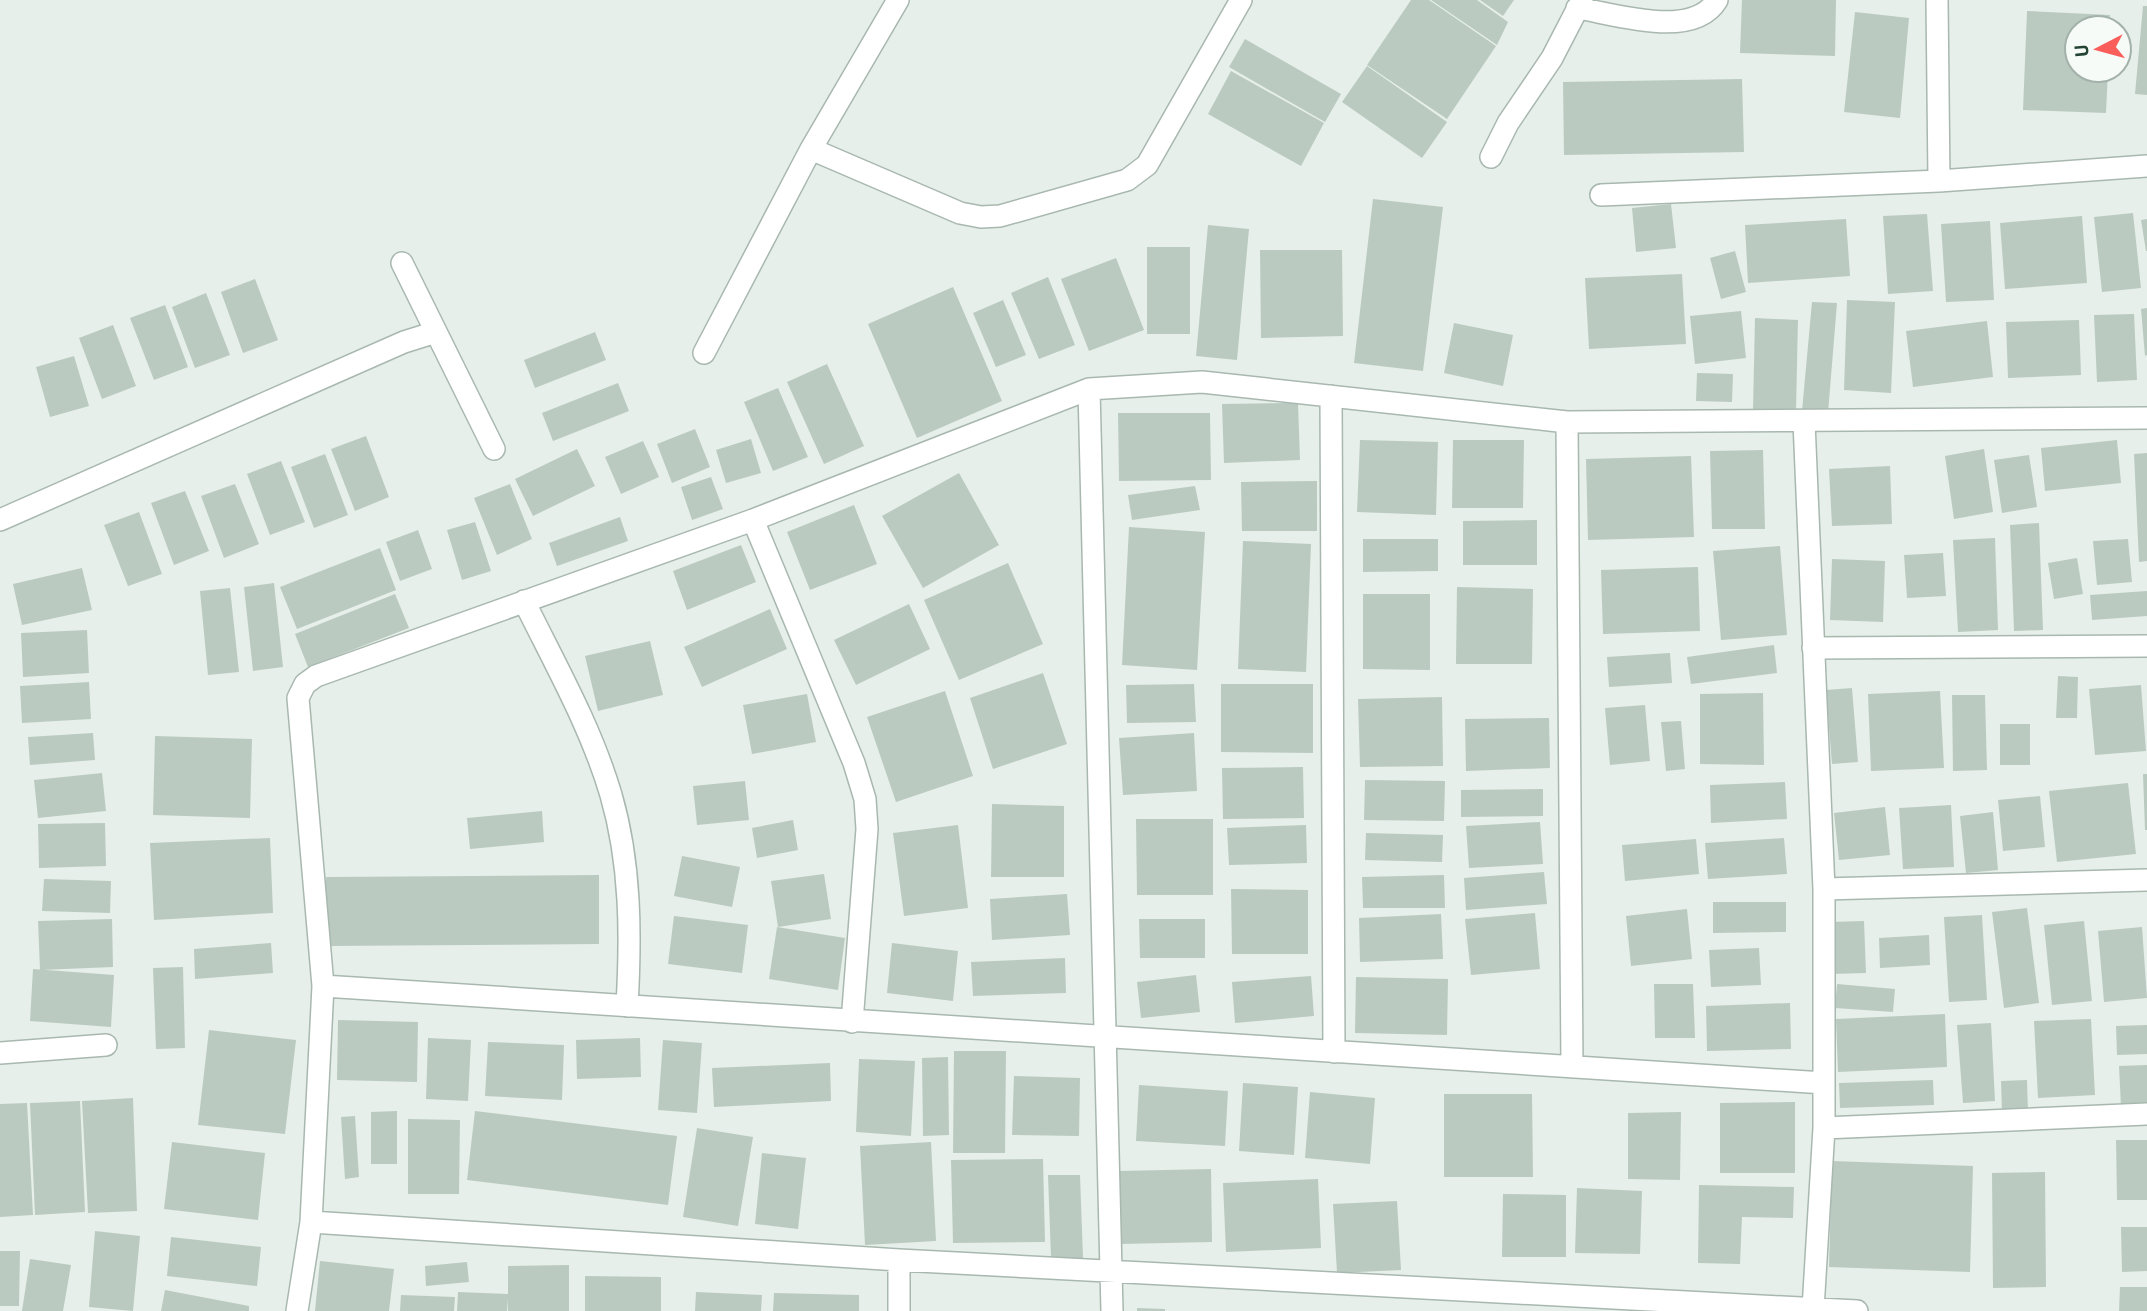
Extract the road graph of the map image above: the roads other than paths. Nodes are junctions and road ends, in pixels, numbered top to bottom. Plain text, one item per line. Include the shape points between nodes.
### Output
1 (898, 0) edge
2 (1241, 0) edge
3 (1717, 0) edge
4 (1937, 0) edge
5 (1580, 4) edge
6 (811, 149) junction
7 (1491, 157) dead end
8 (2147, 166) edge
9 (1939, 181) junction
10 (1601, 195) dead end
11 (402, 263) dead end
12 (436, 332) junction
13 (704, 353) dead end
14 (1089, 389) junction
15 (1331, 397) junction
16 (2147, 418) edge
17 (1567, 422) junction
18 (1804, 422) junction
19 (494, 449) dead end
20 (0, 520) edge
21 (753, 520) junction
22 (524, 601) junction
23 (2147, 646) edge
24 (1813, 648) junction
25 (2147, 880) edge
26 (1824, 889) junction
27 (323, 986) junction
28 (627, 1006) junction
29 (852, 1022) junction
30 (1105, 1037) junction
31 (106, 1045) dead end
32 (1334, 1052) junction
33 (0, 1053) edge
34 (1572, 1067) junction
35 (1824, 1083) junction
36 (2147, 1114) edge
37 (1824, 1128) junction
38 (311, 1222) junction
39 (899, 1260) junction
40 (1113, 1272) junction
41 (1813, 1309) junction
42 (297, 1311) edge
43 (899, 1311) edge
44 (1112, 1311) edge
45 (1857, 1311) edge

1 - 6 street
2 - 6 street via 1147,165 1127,180 1000,216 981,217 960,213
3 - 5 street via 1699,17 1675,24
4 - 9 street
5 - 7 street
6 - 13 street
8 - 9 street
9 - 10 street
11 - 12 street
12 - 19 street
12 - 20 street
14 - 15 street via 1202,382
14 - 21 street
14 - 30 street
15 - 17 street
15 - 32 street
16 - 18 street
17 - 18 street
17 - 34 street
18 - 24 street
21 - 22 street
21 - 29 street via 854,763 864,799 867,829
22 - 27 street via 316,676 305,684 298,698
22 - 28 street via 580,713 611,796 631,928
23 - 24 street
24 - 26 street
25 - 26 street
26 - 35 street
27 - 28 street
27 - 38 street
28 - 29 street
29 - 30 street
30 - 32 street
30 - 40 street
31 - 33 street
32 - 34 street
34 - 35 street
35 - 37 street
36 - 37 street
37 - 41 street
38 - 39 street
38 - 42 street
39 - 40 street
39 - 43 street
40 - 41 street
40 - 44 street
41 - 45 street

